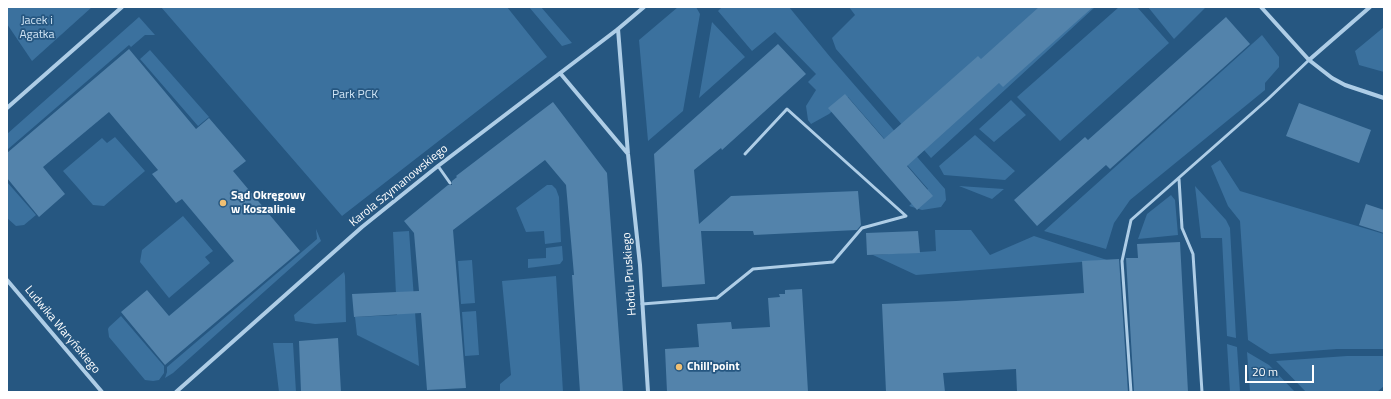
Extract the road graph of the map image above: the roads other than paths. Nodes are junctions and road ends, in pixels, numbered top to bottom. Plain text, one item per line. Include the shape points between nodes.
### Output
1 (122, 7) edge
2 (644, 7) edge
3 (1260, 7) edge
4 (1370, 7) edge
5 (618, 29) junction
6 (1309, 60) junction
7 (560, 73) junction
8 (1384, 98) edge
9 (7, 108) edge
10 (628, 154) junction
11 (745, 154) dead end
12 (438, 166) junction
13 (1179, 179) junction
14 (450, 183) dead end
15 (7, 280) edge
16 (642, 304) junction
17 (102, 392) edge
18 (176, 392) edge
19 (648, 392) edge
20 (1131, 392) edge
21 (1202, 392) edge

1 - 9 street
2 - 5 street, Karola Szymanowskiego
3 - 6 street
4 - 6 street
5 - 7 street, Karola Szymanowskiego
5 - 10 street, Hołdu Pruskiego
6 - 8 street via 1345,86
6 - 13 lane
7 - 10 street
7 - 12 street, Karola Szymanowskiego
10 - 16 street, Hołdu Pruskiego
11 - 16 lane via 787,109 906,216 862,228 833,262 753,269 717,298
12 - 14 lane
12 - 18 street, Karola Szymanowskiego via 362,227
13 - 20 lane via 1131,220 1122,261
13 - 21 lane via 1182,228 1193,254
15 - 17 street, Ludwika Waryńskiego
16 - 19 street, Hołdu Pruskiego

